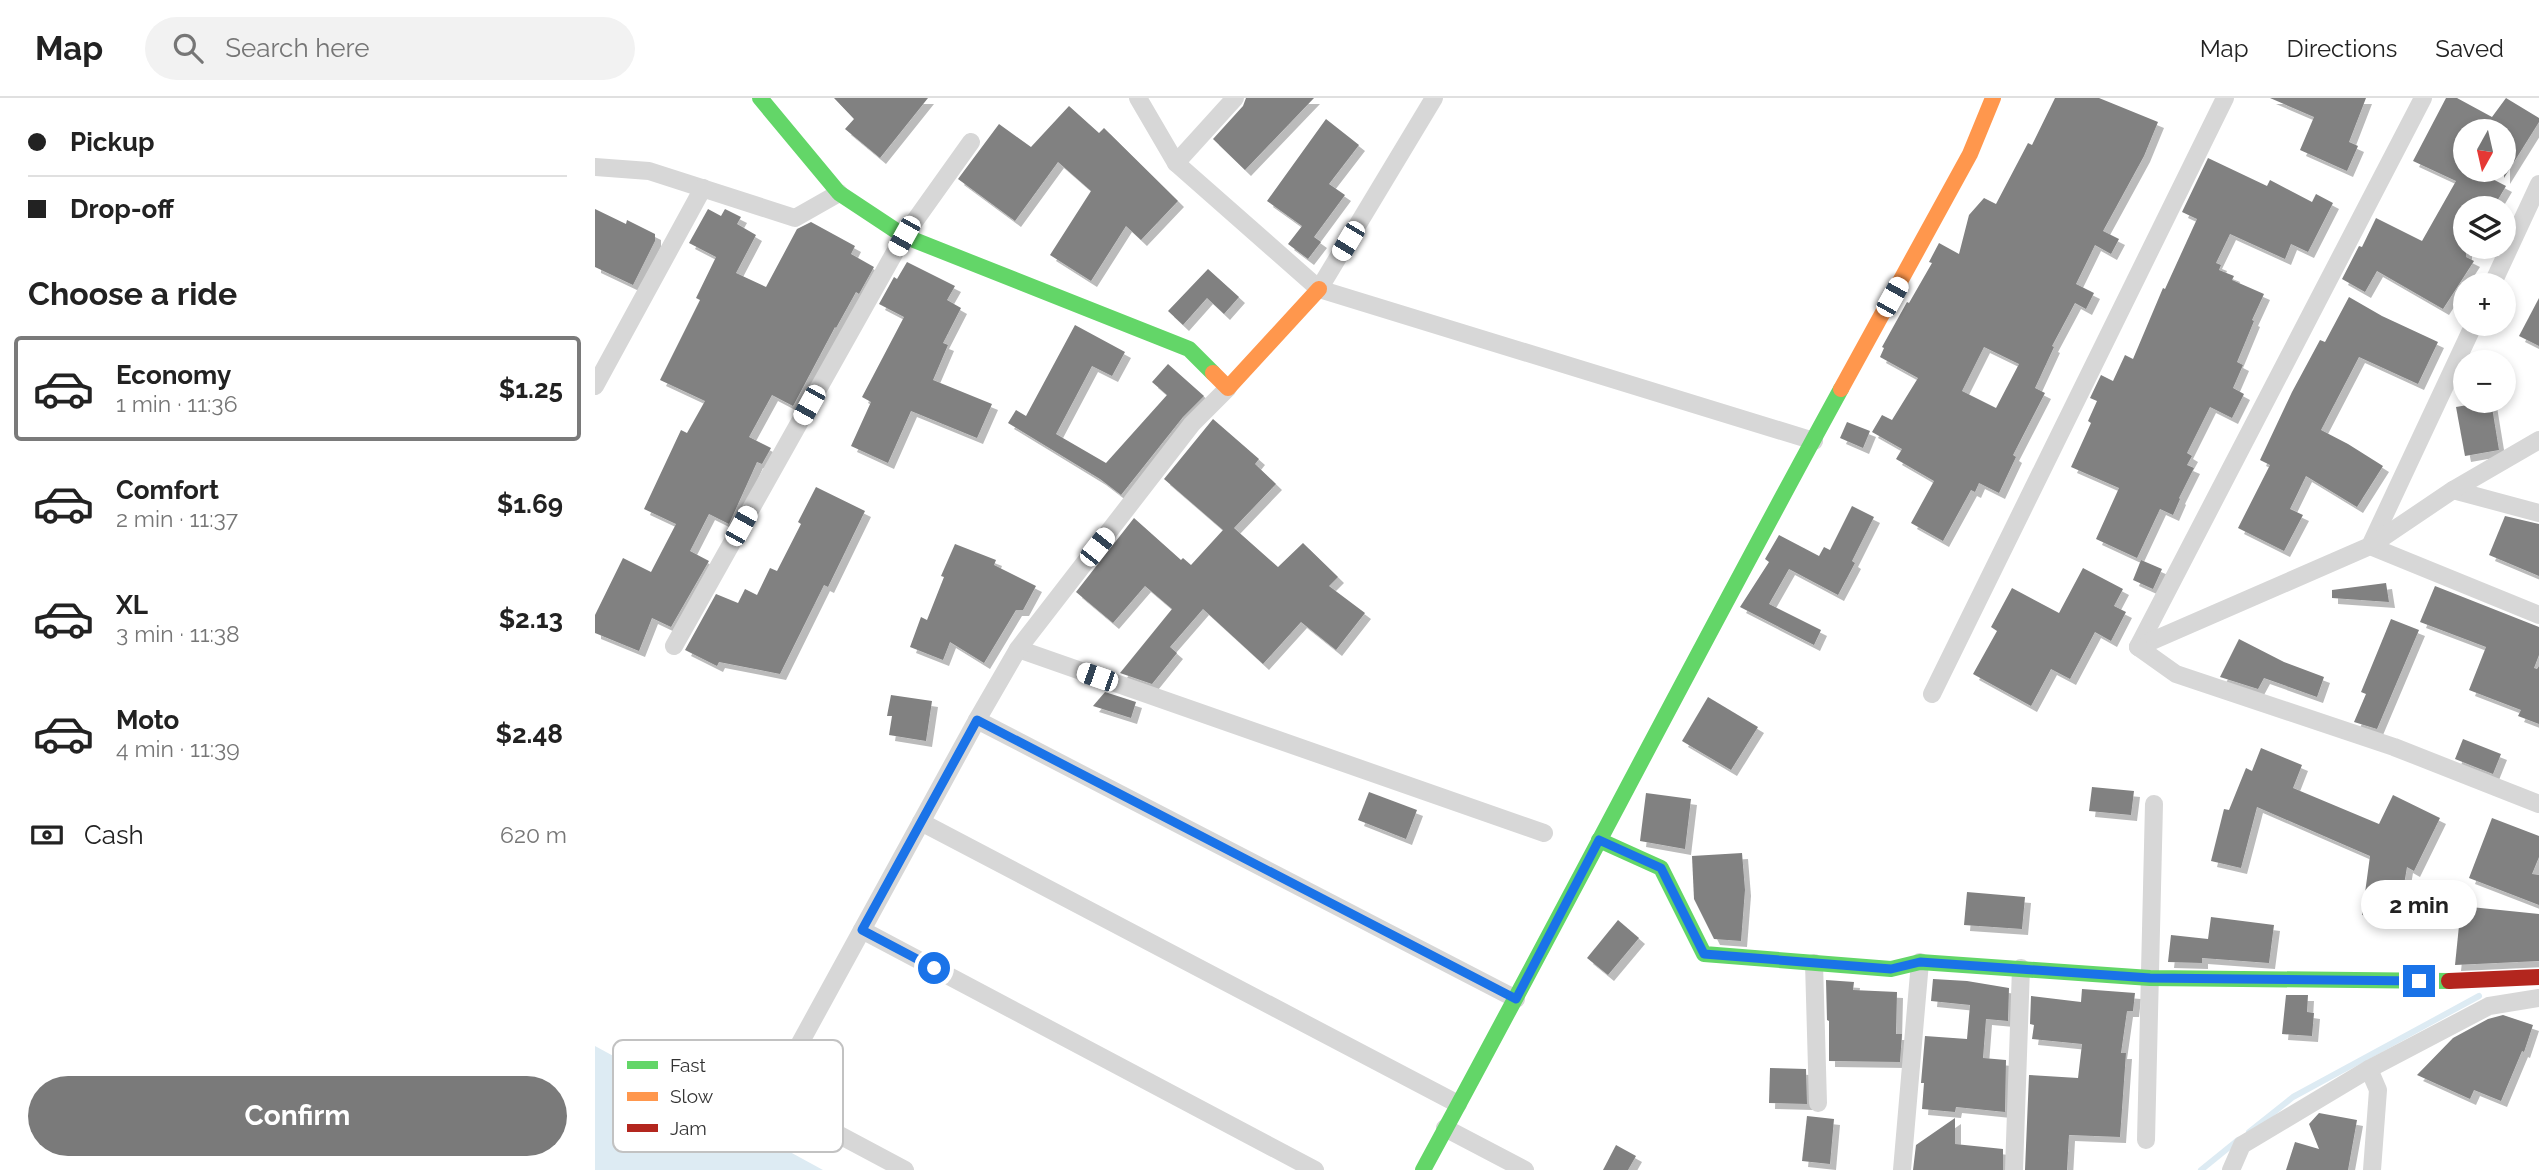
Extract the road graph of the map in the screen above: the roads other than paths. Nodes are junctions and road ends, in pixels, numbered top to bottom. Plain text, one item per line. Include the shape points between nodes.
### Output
1 (760, 98) edge
2 (1138, 98) edge
3 (1235, 98) edge
4 (1434, 98) edge
5 (1993, 98) edge
6 (2225, 98) edge
7 (2423, 98) edge
8 (971, 142) dead end
9 (1176, 163) junction
10 (595, 167) edge
11 (2539, 184) edge
12 (703, 188) junction
13 (839, 193) junction
14 (904, 236) junction
15 (2498, 273) edge
16 (1319, 289) junction
17 (2468, 336) edge
18 (595, 386) edge
19 (1228, 388) junction
20 (2539, 440) edge
21 (1814, 441) junction
22 (2453, 490) junction
23 (2539, 513) edge
24 (2370, 546) junction
25 (2539, 615) edge
26 (674, 646) dead end
27 (2138, 647) junction
28 (1019, 649) junction
29 (1932, 694) dead end
30 (977, 720) junction
31 (2154, 804) dead end
32 (2539, 804) edge
33 (922, 822) junction
34 (1544, 833) dead end
35 (1599, 840) junction
36 (862, 930) junction
37 (1920, 962) junction
38 (1814, 963) junction
39 (2021, 968) junction
40 (2539, 977) edge
41 (2150, 978) junction
42 (2539, 998) edge
43 (1516, 999) junction
44 (802, 1040) edge
45 (2369, 1069) junction
46 (1818, 1103) dead end
47 (1458, 1104) junction
48 (1445, 1128) junction
49 (843, 1137) edge
50 (2146, 1140) dead end
51 (905, 1170) edge
52 (1315, 1170) edge
53 (1423, 1170) edge
54 (1525, 1170) edge
55 (1902, 1170) edge
56 (2014, 1170) edge
57 (2231, 1170) edge
58 (2372, 1170) edge

1 - 13 street
2 - 9 street
3 - 9 street
4 - 16 street
5 - 21 street via 1970,154
6 - 29 street
7 - 27 street
8 - 14 street
9 - 16 street
10 - 12 street via 649,171
11 - 15 street
12 - 13 street via 795,218
12 - 18 street
13 - 14 street
14 - 19 street via 1189,349
14 - 26 street
16 - 19 street
16 - 21 street
17 - 24 street
19 - 28 street via 1192,424
20 - 22 street
21 - 35 street
22 - 23 street
22 - 24 street
24 - 25 street
24 - 27 street
27 - 32 street via 2176,674 2394,747
28 - 30 street
28 - 34 street
30 - 33 street
30 - 43 street
31 - 41 street
33 - 36 street
33 - 47 street
35 - 38 street via 1661,868 1704,954
35 - 43 street
36 - 44 street
36 - 52 street
37 - 38 street via 1891,969
37 - 39 street
37 - 55 street
38 - 46 street
39 - 41 street
39 - 56 street
40 - 41 street via 2473,981
41 - 50 street
42 - 45 street via 2489,1006
43 - 47 street
45 - 57 street via 2242,1145
45 - 58 street via 2378,1090
47 - 48 street
48 - 53 street
48 - 54 street
49 - 51 street

